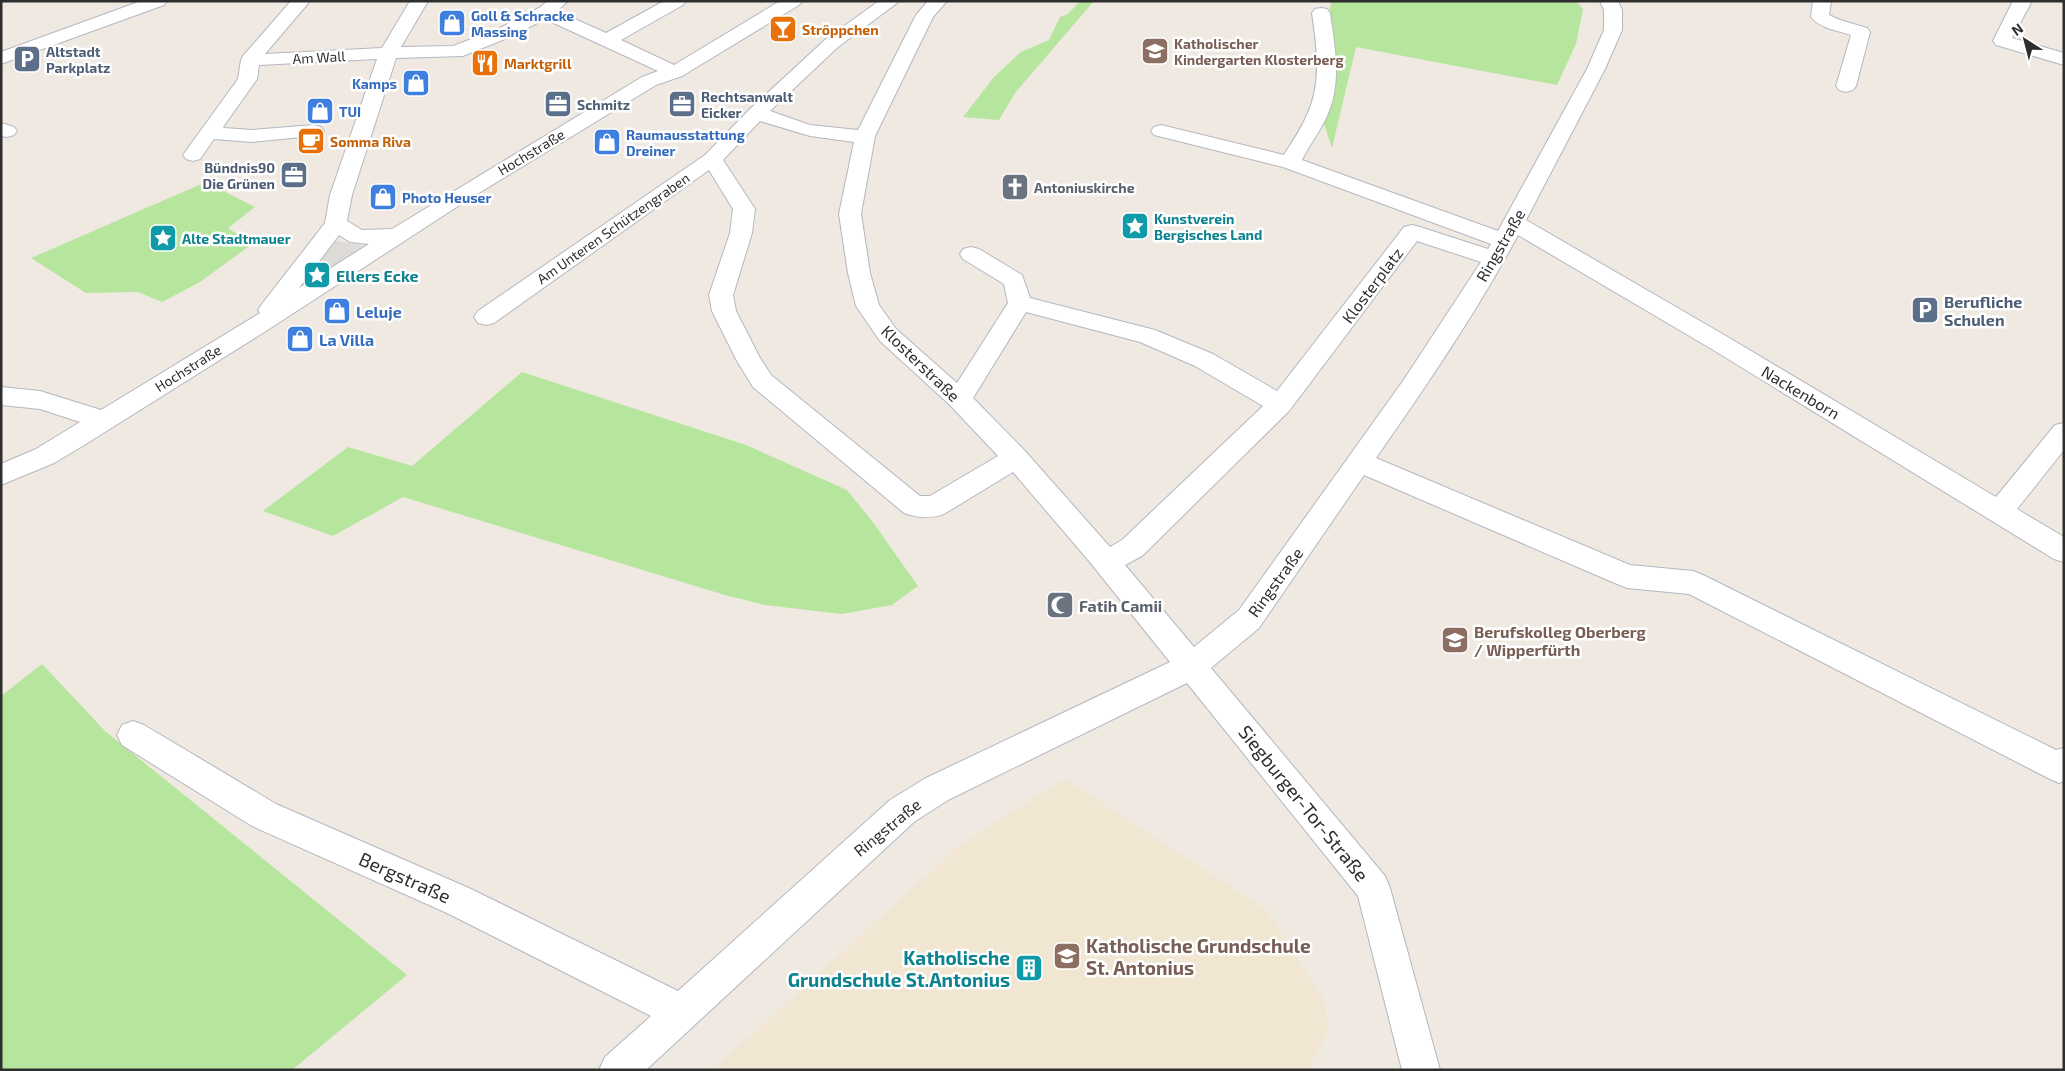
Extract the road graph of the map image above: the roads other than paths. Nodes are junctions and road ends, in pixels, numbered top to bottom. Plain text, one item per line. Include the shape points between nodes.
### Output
1 (158, 1) edge
2 (301, 1) edge
3 (419, 1) edge
4 (677, 1) edge
5 (793, 1) edge
6 (938, 1) edge
7 (1610, 1) edge
8 (1822, 1) edge
9 (2023, 1) edge
10 (888, 3) edge
11 (552, 7) edge
12 (1321, 14) dead end
13 (608, 40) junction
14 (388, 53) junction
15 (1, 58) edge
16 (2064, 59) edge
17 (250, 60) junction
18 (675, 72) junction
19 (1846, 86) dead end
20 (757, 113) junction
21 (212, 126) junction
22 (314, 131) dead end
23 (1161, 131) dead end
24 (865, 136) junction
25 (193, 156) dead end
26 (712, 159) junction
27 (1290, 163) junction
28 (336, 224) junction
29 (397, 236) junction
30 (1504, 241) junction
31 (971, 254) dead end
32 (1020, 303) junction
33 (486, 317) dead end
34 (258, 325) junction
35 (1, 396) edge
36 (958, 399) junction
37 (1280, 405) junction
38 (102, 421) junction
39 (2064, 432) edge
40 (44, 456) junction
41 (1016, 458) junction
42 (1359, 462) junction
43 (1, 475) edge
44 (1, 487) edge
45 (2000, 511) junction
46 (2064, 551) edge
47 (1102, 557) junction
48 (1192, 666) junction
49 (133, 735) dead end
50 (2064, 762) edge
51 (680, 1011) junction
52 (1418, 1068) edge
53 (618, 1070) edge

1 - 15 street
2 - 17 street
3 - 14 street
4 - 13 street
5 - 18 street, Hochstraße
6 - 24 street, Klosterstraße via 925,14
7 - 30 street, Ringstraße via 1614,10 1613,30 1596,69
8 - 19 street via 1820,17 1861,32
9 - 16 street via 2002,41
10 - 20 street, Am Unteren Schützengraben via 832,43
11 - 13 street
11 - 14 street, Am Wall via 504,33 456,52
12 - 27 street via 1328,80 1318,115
13 - 18 street
14 - 17 street, Am Wall
14 - 28 street via 341,195
17 - 21 street via 247,80
18 - 29 street, Hochstraße via 648,82
20 - 24 street via 798,129 837,136
20 - 26 street, Am Unteren Schützengraben
21 - 22 street via 218,134 252,136
21 - 25 street
23 - 27 street
24 - 36 street, Klosterstraße via 850,214 868,306 888,335
26 - 33 street, Am Unteren Schützengraben
26 - 41 street via 744,209 741,233 721,295 724,311 762,381 914,506 934,506
27 - 30 street
28 - 29 street via 358,237
28 - 34 street
29 - 34 street, Hochstraße
30 - 37 street, Klosterplatz via 1412,232
30 - 42 street, Ringstraße via 1412,387
30 - 45 street, Nackenborn
31 - 32 street via 1014,280
32 - 36 street
32 - 37 street via 1147,336 1204,360
34 - 38 street, Hochstraße
35 - 38 street via 19,395 60,404
36 - 41 street, Klosterstraße
37 - 47 street, Klosterplatz via 1132,548
38 - 40 street, Hochstraße
39 - 45 street
40 - 43 street, Hochstraße
40 - 44 street, Hochstraße
41 - 47 street, Klosterstraße
42 - 48 street, Ringstraße via 1249,619
42 - 50 street via 1627,576 1693,583 2059,768
45 - 46 street, Nackenborn
47 - 48 street, Klosterstraße
48 - 51 street, Ringstraße via 937,789 902,810
48 - 52 street, Siegburger-Tor-Straße via 1373,888
49 - 51 street, Bergstraße via 264,815 459,900
51 - 53 street, Ringstraße

